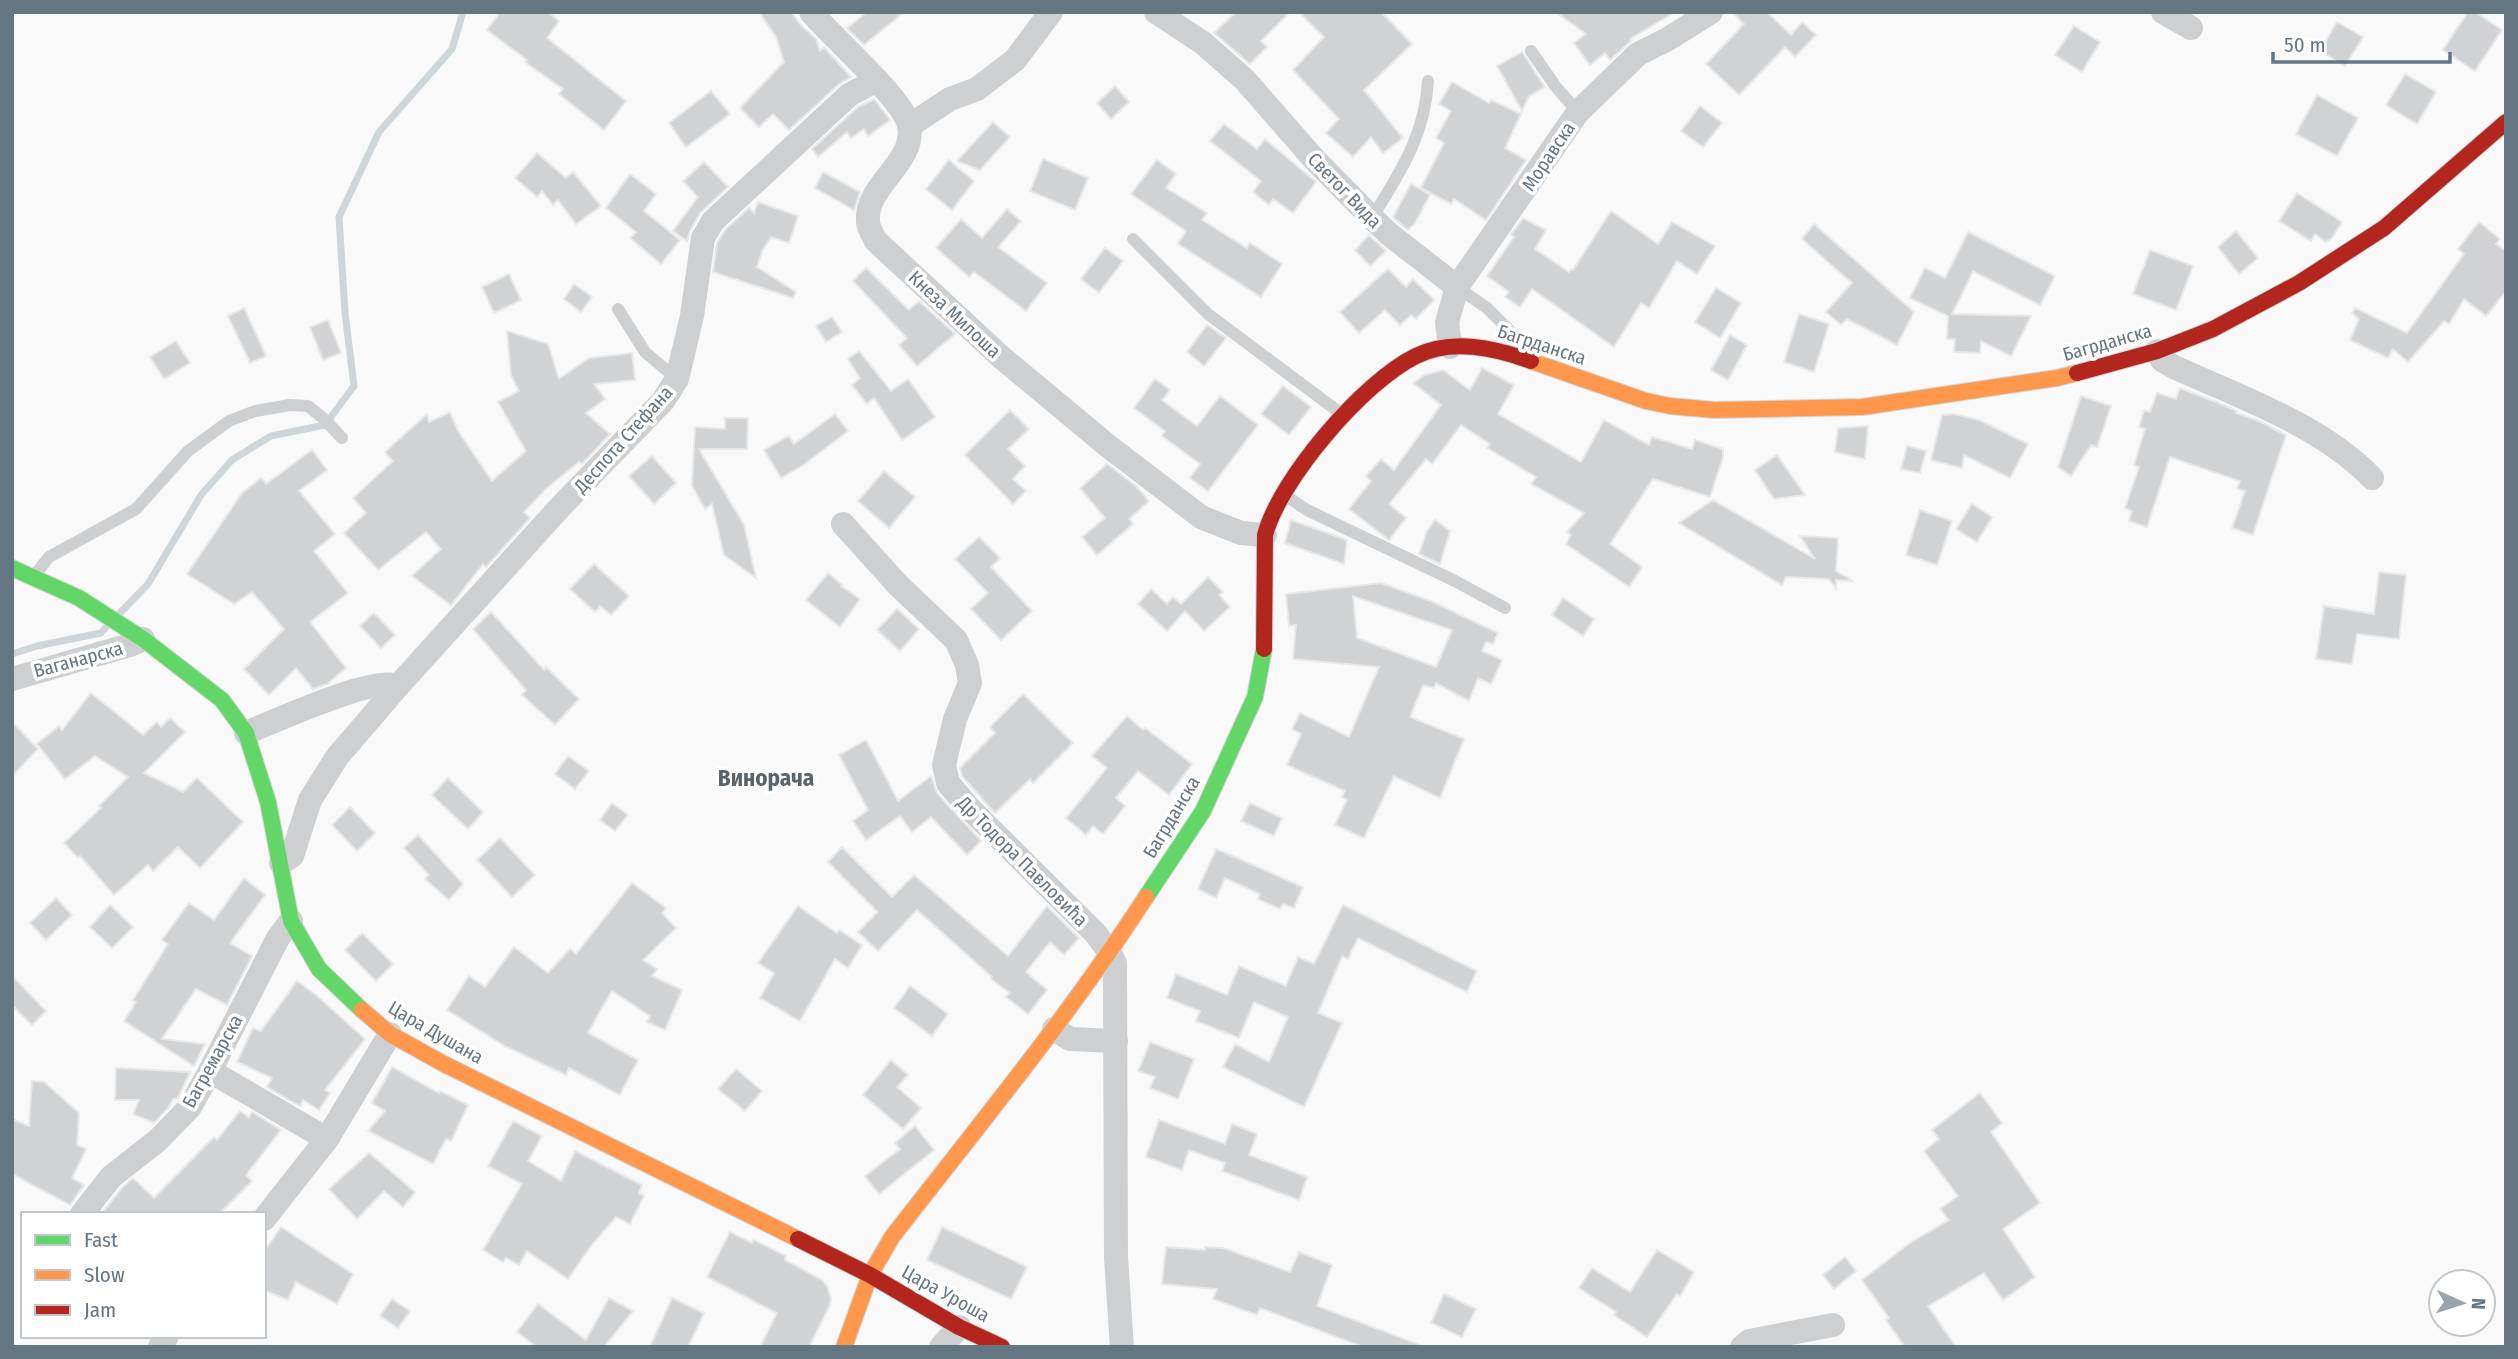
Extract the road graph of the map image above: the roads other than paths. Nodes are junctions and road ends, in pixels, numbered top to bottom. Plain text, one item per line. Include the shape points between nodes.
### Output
1 (811, 12) edge
2 (1051, 12) edge
3 (1156, 12) edge
4 (1711, 12) edge
5 (2163, 12) edge
6 (2191, 28) dead end
7 (1531, 51) dead end
8 (877, 80) junction
9 (1428, 80) dead end
10 (1578, 112) junction
11 (2506, 122) edge
12 (909, 126) junction
13 (1372, 218) junction
14 (1133, 239) dead end
15 (1457, 287) junction
16 (618, 309) dead end
17 (1450, 347) junction
18 (2157, 351) junction
19 (1512, 354) junction
20 (677, 379) junction
21 (1343, 415) junction
22 (342, 439) dead end
23 (2372, 478) dead end
24 (1283, 494) junction
25 (844, 524) dead end
26 (1265, 535) junction
27 (12, 568) edge
28 (33, 577) junction
29 (1504, 608) dead end
30 (136, 634) junction
31 (12, 679) edge
32 (398, 686) junction
33 (246, 733) junction
34 (281, 863) junction
35 (291, 921) junction
36 (1110, 953) junction
37 (1054, 1029) junction
38 (390, 1034) junction
39 (1116, 1041) junction
40 (211, 1071) junction
41 (327, 1139) junction
42 (84, 1212) edge
43 (266, 1216) edge
44 (870, 1275) junction
45 (1833, 1325) dead end
46 (959, 1327) junction
47 (844, 1347) edge
48 (941, 1347) edge
49 (1002, 1347) edge
50 (1122, 1347) edge
51 (1742, 1347) edge

1 - 8 street
2 - 12 street via 1015,60 977,89 950,99
3 - 13 street, Светог Вида via 1203,43 1245,80
4 - 10 street, Моравска via 1638,54
5 - 6 street
7 - 10 lane
8 - 12 street via 903,111
8 - 20 street, Деспота Стефана via 849,96 713,221 703,238
9 - 13 lane via 1420,132
10 - 15 street, Моравска
11 - 18 street, Багрданска via 2384,228 2299,284 2213,329
12 - 26 street, Кнеза Милоша via 904,153 870,202 867,223 876,241 1001,357 1201,517 1241,533
13 - 15 street, Светог Вида
14 - 21 lane via 1208,314
15 - 17 street, Моравска via 1447,321
15 - 19 lane via 1511,332
16 - 20 lane via 645,352
17 - 19 street, Багрданска
17 - 21 street, Багрданска via 1416,356
18 - 19 street, Багрданска via 2057,378 1862,407 1714,410 1646,401
18 - 23 street via 2176,368 2306,429 2358,463
20 - 32 street, Деспота Стефана via 663,401
21 - 24 street, Багрданска
22 - 28 lane via 308,405 255,411 229,421 188,451 136,509 49,557
24 - 26 street, Багрданска
24 - 29 lane
25 - 36 street, Др Тодора Павловића via 898,585 956,640 968,665 970,683 944,765 948,783
26 - 36 street, Багрданска via 1264,649 1255,697 1203,811
27 - 28 street, Цара Душана
28 - 30 street, Цара Душана via 79,598
30 - 31 street, Ваганарска via 130,645
30 - 33 street, Цара Душана via 222,700
32 - 33 street via 391,682 312,705
32 - 34 street, Деспота Стефана via 337,757 310,800 292,856
33 - 34 street, Цара Душана
34 - 35 street, Цара Душана
35 - 38 street, Цара Душана via 319,970
35 - 40 street, Багремарска
36 - 37 street, Багрданска
36 - 39 street via 1115,963
37 - 39 street via 1070,1039
37 - 44 street, Багрданска via 892,1237
38 - 41 street
38 - 44 street, Цара Душана
39 - 50 street via 1116,1258
40 - 41 street
40 - 42 street, Багремарска via 190,1107 111,1177
41 - 43 street
44 - 46 street, Цара Уроша
44 - 47 street, Багрданска
45 - 51 street via 1749,1341
46 - 48 street
46 - 49 street, Цара Уроша

